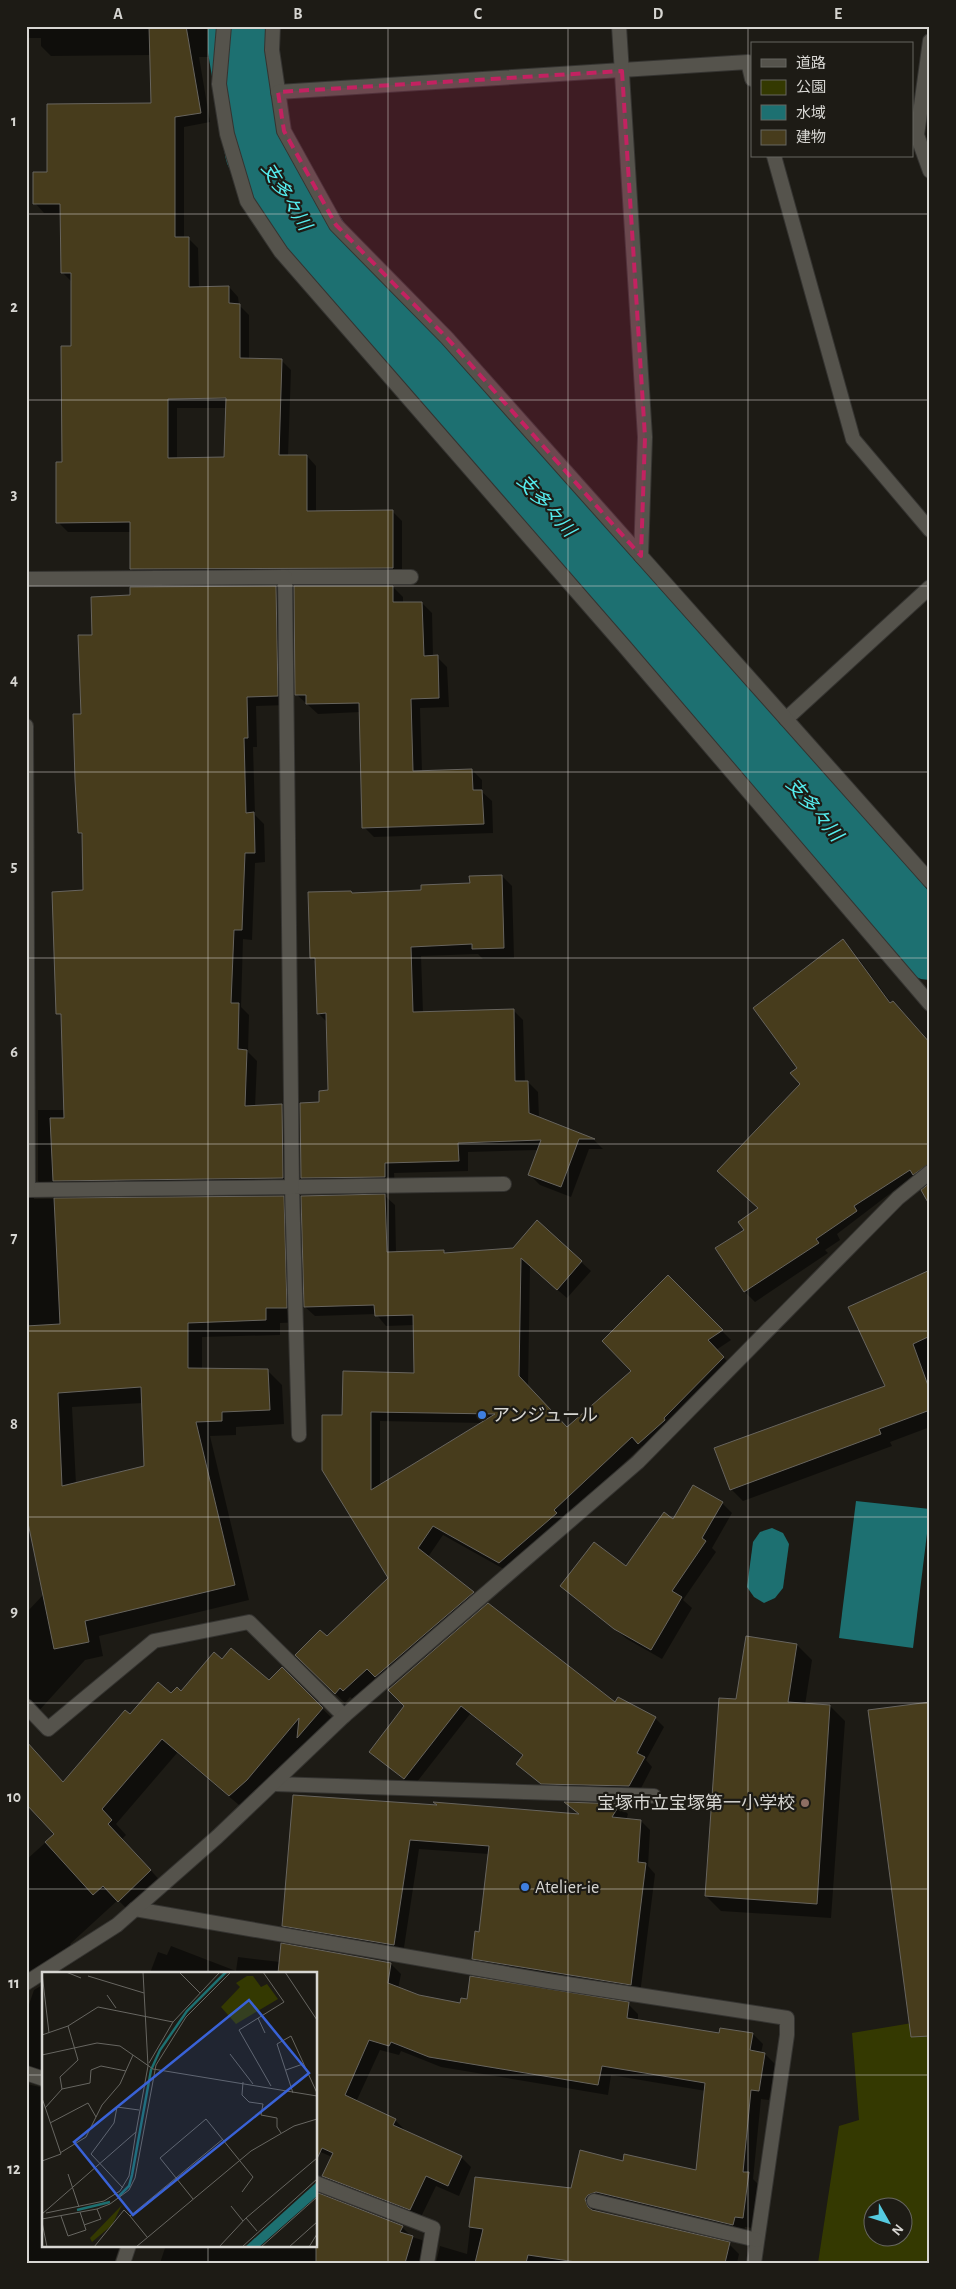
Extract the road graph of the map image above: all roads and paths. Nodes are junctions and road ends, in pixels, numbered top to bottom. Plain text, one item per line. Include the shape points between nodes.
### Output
1 (224, 26) edge
2 (273, 26) edge
3 (619, 26) edge
4 (930, 41) edge
5 (622, 71) junction
6 (751, 74) edge
7 (278, 92) junction
8 (775, 158) edge
9 (930, 171) edge
10 (930, 530) edge
11 (641, 556) junction
12 (285, 577) junction
13 (411, 577) dead end
14 (26, 579) edge
15 (930, 587) edge
16 (786, 719) junction
17 (26, 726) edge
18 (930, 881) edge
19 (930, 1004) edge
20 (930, 1172) edge
21 (504, 1184) dead end
22 (292, 1187) junction
23 (27, 1190) edge
24 (299, 1435) dead end
25 (26, 1706) edge
26 (344, 1716) junction
27 (274, 1784) junction
28 (654, 1796) dead end
29 (135, 1909) junction
30 (43, 1972) edge
31 (42, 1973) edge
32 (26, 1983) edge
33 (26, 2073) edge
34 (42, 2079) edge
35 (318, 2184) edge
36 (594, 2201) dead end
37 (757, 2240) junction
38 (129, 2246) edge
39 (124, 2263) edge
40 (427, 2263) edge
41 (754, 2263) edge

1 - 19 street via 219,84 228,134 248,201 281,252
2 - 7 street via 272,50
3 - 5 street
4 - 9 street via 917,135
5 - 6 street via 748,62
5 - 7 street
5 - 11 street via 645,437
7 - 11 street via 284,131 336,225 447,338
8 - 10 street via 853,439
11 - 16 street
12 - 13 street
12 - 14 street
12 - 22 street
15 - 16 street
16 - 18 street
17 - 23 street
20 - 26 street via 898,1198 638,1462
21 - 22 street
22 - 23 street
22 - 24 street
25 - 26 street via 48,1729 154,1641 249,1622
26 - 27 street
27 - 28 street
27 - 29 street
29 - 30 street via 117,1925
29 - 37 street via 548,1981 787,2018 788,2035
31 - 32 street
33 - 34 street
35 - 40 street via 433,2228
36 - 37 street
37 - 41 street
38 - 39 street

